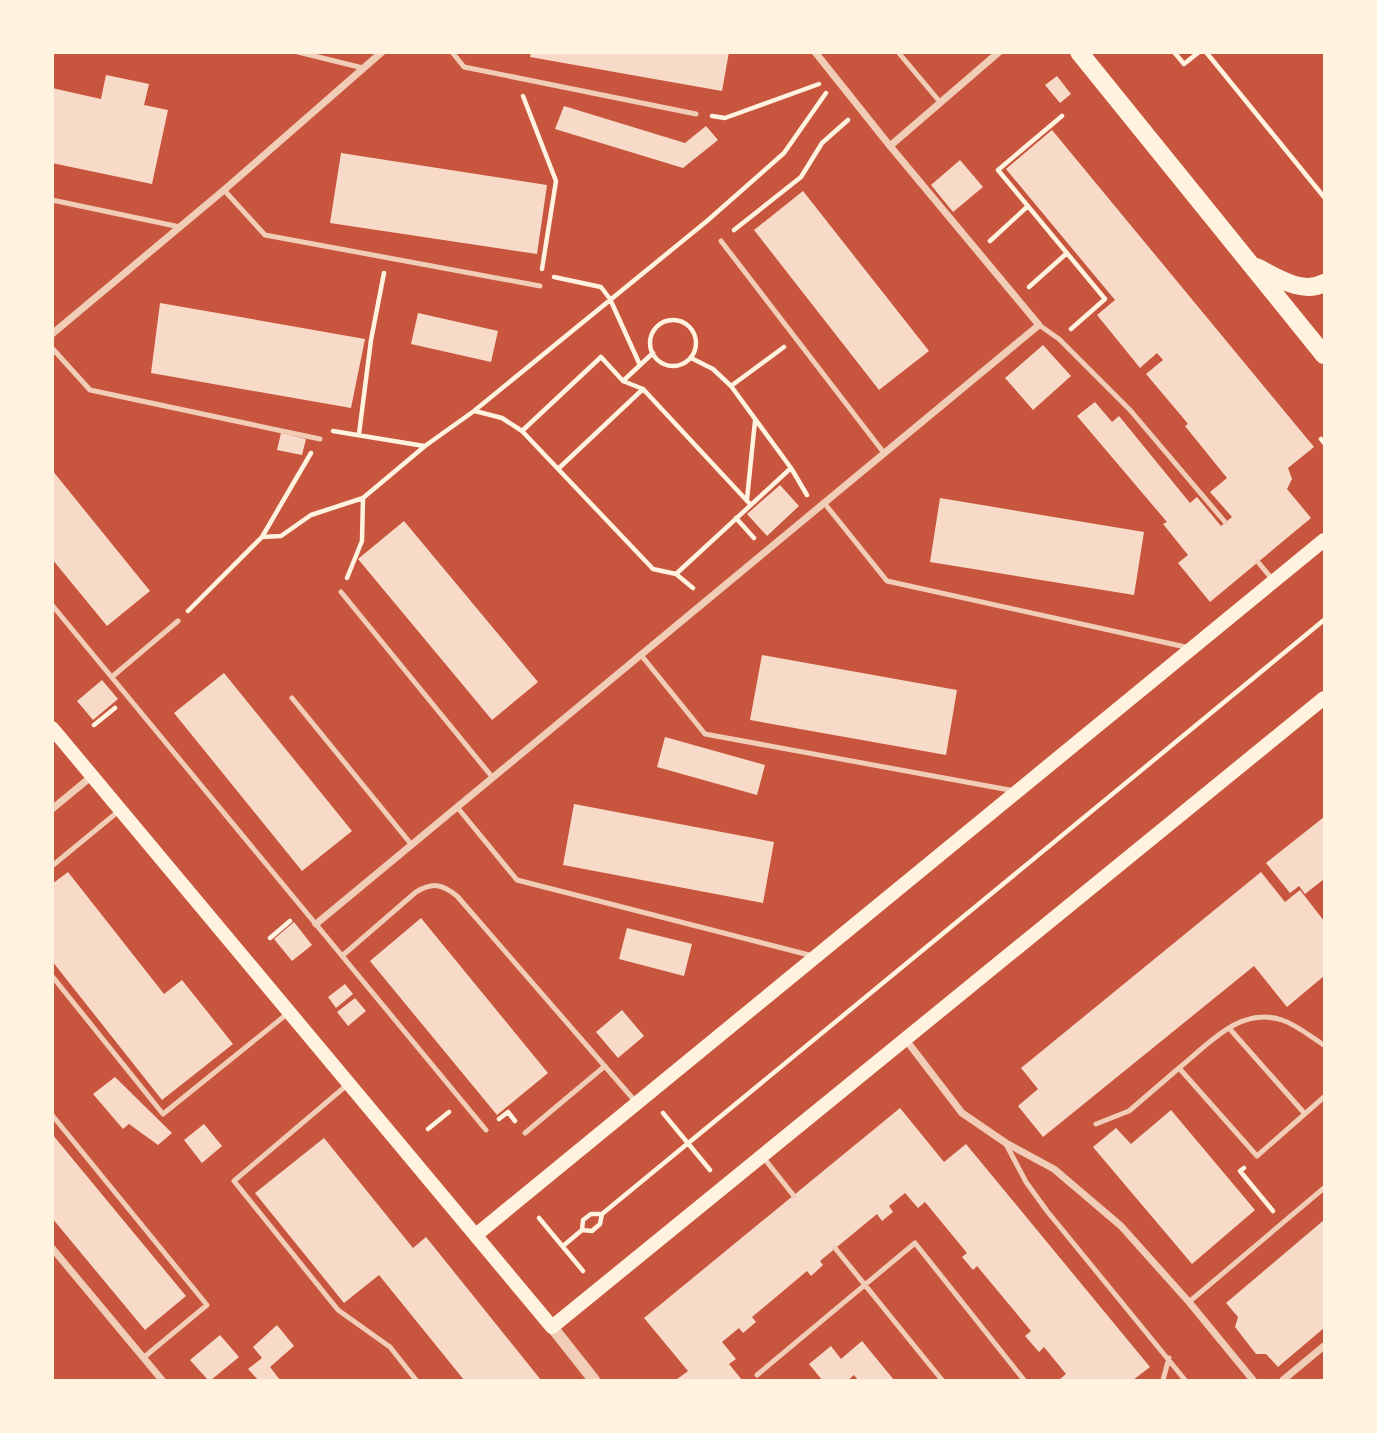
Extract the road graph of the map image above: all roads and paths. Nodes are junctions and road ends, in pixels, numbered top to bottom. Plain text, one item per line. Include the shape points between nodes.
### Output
1 (298, 52) edge
2 (382, 52) edge
3 (452, 52) edge
4 (815, 52) edge
5 (898, 52) edge
6 (999, 52) edge
7 (1079, 52) edge
8 (1174, 52) edge
9 (1199, 52) edge
10 (1206, 52) edge
11 (363, 68) junction
12 (837, 78) junction
13 (940, 102) junction
14 (527, 106) dead end
15 (862, 108) junction
16 (696, 114) joint
17 (1062, 116) dead end
18 (890, 146) junction
19 (224, 190) junction
20 (1325, 197) edge
21 (52, 200) edge
22 (1028, 206) junction
23 (180, 227) junction
24 (722, 241) joint
25 (978, 252) junction
26 (1067, 253) junction
27 (387, 258) junction
28 (1253, 265) junction
29 (1325, 283) edge
30 (540, 286) dead end
31 (1017, 298) junction
32 (610, 299) junction
33 (1039, 325) junction
34 (52, 334) edge
35 (795, 338) junction
36 (1059, 339) junction
37 (52, 348) edge
38 (653, 354) junction
39 (1325, 355) edge
40 (691, 358) junction
41 (640, 365) junction
42 (623, 381) junction
43 (732, 386) junction
44 (643, 389) junction
45 (474, 411) junction
46 (755, 419) junction
47 (523, 431) junction
48 (359, 435) junction
49 (320, 439) junction
50 (425, 446) junction
51 (884, 453) junction
52 (558, 468) junction
53 (790, 468) junction
54 (363, 498) junction
55 (749, 502) junction
56 (825, 504) junction
57 (816, 511) junction
58 (736, 518) junction
59 (1226, 522) dead end
60 (262, 537) junction
61 (1325, 540) edge
62 (766, 551) junction
63 (1258, 562) dead end
64 (677, 574) junction
65 (1274, 582) junction
66 (341, 592) joint
67 (708, 600) junction
68 (52, 605) edge
69 (1325, 620) edge
70 (178, 621) joint
71 (1193, 649) junction
72 (641, 655) junction
73 (113, 676) junction
74 (129, 697) junction
75 (292, 698) dead end
76 (1325, 698) edge
77 (94, 725) dead end
78 (52, 727) edge
79 (92, 776) junction
80 (494, 778) junction
81 (1018, 791) junction
82 (457, 807) junction
83 (52, 809) edge
84 (120, 810) junction
85 (411, 844) junction
86 (52, 866) edge
87 (304, 910) junction
88 (316, 924) junction
89 (270, 938) dead end
90 (342, 956) junction
91 (816, 957) junction
92 (52, 976) edge
93 (289, 1012) junction
94 (1229, 1028) junction
95 (906, 1040) junction
96 (1325, 1045) edge
97 (605, 1066) junction
98 (1179, 1068) junction
99 (349, 1083) junction
100 (1325, 1097) edge
101 (462, 1101) junction
102 (637, 1104) junction
103 (663, 1113) dead end
104 (1305, 1114) junction
105 (52, 1115) edge
106 (1096, 1124) dead end
107 (428, 1129) dead end
108 (486, 1129) joint
109 (525, 1133) joint
110 (688, 1142) junction
111 (1006, 1143) junction
112 (762, 1156) junction
113 (710, 1170) dead end
114 (1240, 1171) dead end
115 (1325, 1188) edge
116 (794, 1196) dead end
117 (1267, 1204) dead end
118 (602, 1214) junction
119 (539, 1218) dead end
120 (582, 1230) junction
121 (477, 1235) junction
122 (563, 1246) junction
123 (52, 1248) edge
124 (835, 1248) dead end
125 (583, 1271) dead end
126 (865, 1284) junction
127 (1189, 1302) junction
128 (552, 1327) junction
129 (1325, 1346) edge
130 (144, 1358) junction
131 (1169, 1358) junction
132 (757, 1375) dead end
133 (162, 1381) edge
134 (416, 1381) edge
135 (594, 1381) edge
136 (942, 1381) edge
137 (1024, 1381) edge
138 (1163, 1381) edge
139 (1185, 1381) edge
140 (1253, 1381) edge
141 (1283, 1381) edge

1 - 11 lane
2 - 11 street
3 - 16 lane via 464,67
4 - 12 street
5 - 13 lane
6 - 13 street
7 - 28 main road
8 - 9 path via 1184,64
10 - 20 path
11 - 19 street
12 - 15 street
12 - 16 path via 725,118
12 - 32 path via 784,153
13 - 18 street
14 - 32 path via 556,181 542,274 601,287
15 - 18 street
15 - 24 path via 822,143 801,177
17 - 22 path via 998,170
18 - 25 street
19 - 23 street
19 - 27 lane via 265,235
21 - 23 lane
22 - 25 path
22 - 26 path
23 - 34 street
24 - 35 lane
25 - 31 street
26 - 31 path
26 - 36 path via 1105,299
27 - 30 lane
27 - 48 path
28 - 29 main road via 1298,286
28 - 39 main road
31 - 33 street
32 - 41 path
32 - 45 path
33 - 36 lane
33 - 51 street
35 - 43 path
35 - 51 lane
36 - 59 lane via 1130,410
37 - 49 lane via 90,390
38 - 40 path via 671,366
38 - 40 path via 654,332 665,322 680,321 695,336
38 - 41 path
40 - 43 path
41 - 42 path
42 - 44 path
42 - 47 path via 601,357
43 - 46 path
44 - 52 path
44 - 55 path
45 - 47 path via 502,418
45 - 50 path
46 - 53 path
46 - 55 path
47 - 52 path
48 - 49 path via 328,430
48 - 50 path
49 - 60 path
50 - 54 path
51 - 56 street
52 - 64 path via 653,569
53 - 55 path
53 - 57 path
54 - 60 path via 311,515 281,536
54 - 66 path via 362,541
55 - 58 path
56 - 57 street
56 - 71 lane via 887,581
57 - 62 street
58 - 62 path
58 - 64 path
60 - 70 path
61 - 65 main road
62 - 67 street
63 - 65 lane
64 - 67 path
65 - 71 main road
66 - 80 lane
67 - 72 street
68 - 73 lane
69 - 110 path
70 - 73 lane
71 - 81 main road
72 - 80 street
72 - 81 lane via 705,734
73 - 74 lane
74 - 77 path
74 - 87 lane
75 - 85 lane
76 - 95 main road
78 - 79 main road
79 - 83 street
79 - 84 main road
80 - 82 street
81 - 91 main road
82 - 85 street
82 - 91 lane via 517,880
84 - 86 lane
84 - 93 main road
85 - 88 street
87 - 88 lane
87 - 89 path
88 - 90 lane
90 - 97 lane via 416,892 437,884 447,888
90 - 101 lane
91 - 102 main road
92 - 93 lane via 163,1114
93 - 99 main road
94 - 96 lane via 1261,1016 1283,1020
94 - 98 lane
94 - 104 lane
95 - 111 street via 962,1113
95 - 112 main road
97 - 102 lane
97 - 109 lane
98 - 104 lane via 1257,1156
98 - 106 lane via 1129,1111
99 - 121 main road
99 - 134 lane via 234,1181 338,1310 390,1347
100 - 104 lane
101 - 107 path
101 - 108 lane
102 - 121 main road
103 - 110 path
105 - 130 lane via 206,1305
108 - 109 path via 508,1112
110 - 113 path
110 - 118 path
111 - 127 street via 1054,1169 1121,1226
111 - 131 lane via 1047,1211
112 - 116 lane
112 - 128 main road
114 - 117 path
115 - 127 lane
118 - 120 path via 583,1220
118 - 120 path via 592,1231
119 - 122 path
120 - 122 path
121 - 128 main road
122 - 125 path
123 - 130 street
124 - 126 lane
126 - 132 lane
126 - 136 lane
126 - 137 lane via 915,1243
127 - 140 street
128 - 135 street
129 - 141 street
130 - 133 street
131 - 138 lane
131 - 139 lane

